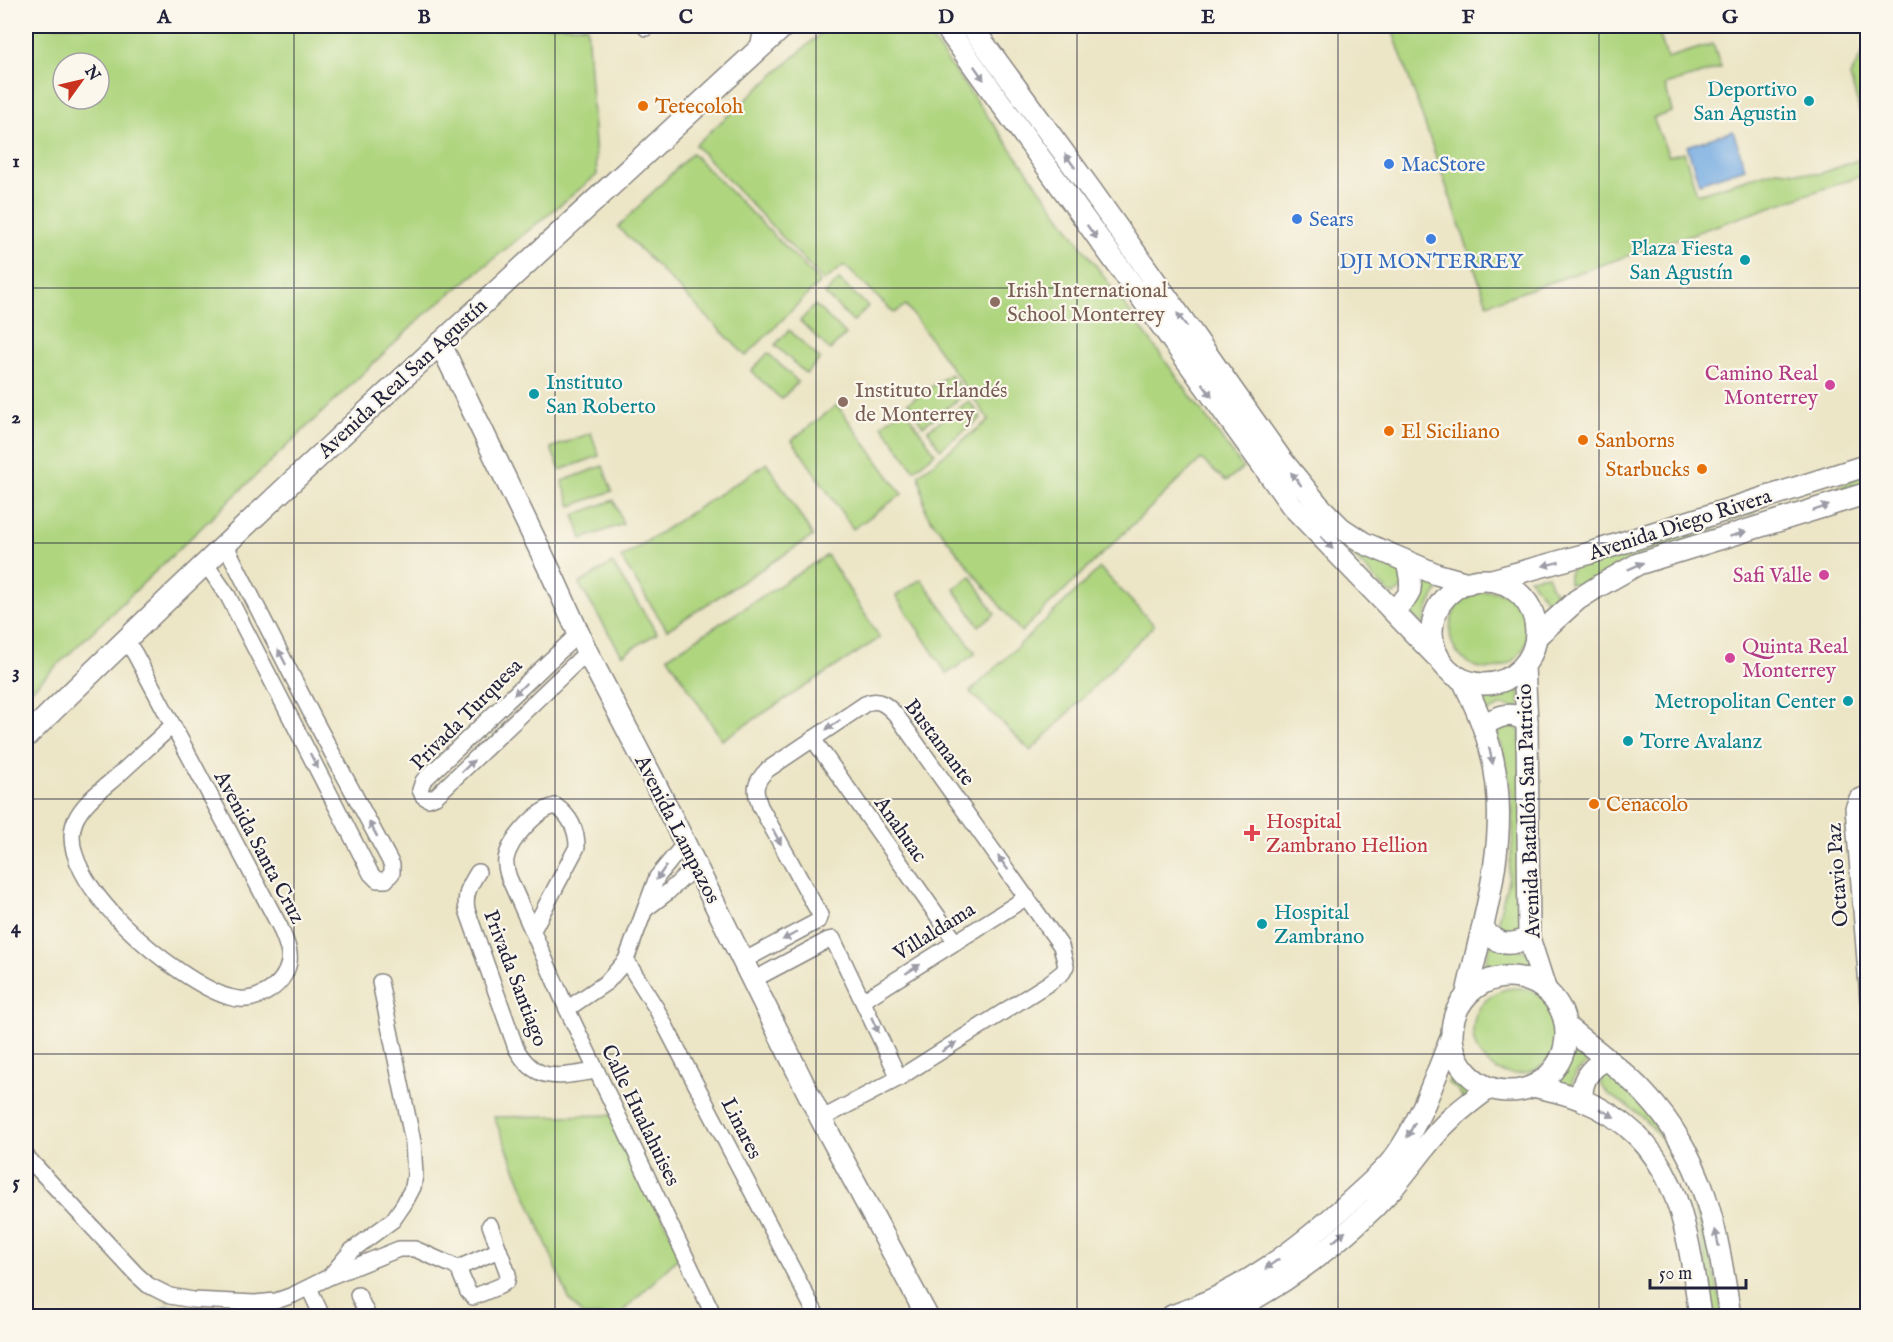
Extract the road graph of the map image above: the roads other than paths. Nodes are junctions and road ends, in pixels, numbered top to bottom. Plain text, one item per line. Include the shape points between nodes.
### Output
1 (763, 26) edge
2 (784, 26) edge
3 (945, 26) edge
4 (971, 26) edge
5 (758, 51) junction
6 (440, 342) junction
7 (1868, 465) edge
8 (1868, 493) edge
9 (225, 544) junction
10 (205, 563) junction
11 (1407, 563) junction
12 (1492, 580) junction
13 (1468, 583) junction
14 (1391, 609) junction
15 (1537, 636) junction
16 (125, 639) junction
17 (583, 643) junction
18 (1436, 656) junction
19 (1524, 667) junction
20 (1464, 682) junction
21 (490, 718) junction
22 (314, 719) junction
23 (1527, 723) junction
24 (1483, 725) junction
25 (172, 726) junction
26 (298, 728) junction
27 (502, 733) junction
28 (26, 738) edge
29 (813, 739) junction
30 (1868, 793) edge
31 (685, 843) junction
32 (696, 866) junction
33 (478, 872) dead end
34 (1027, 897) junction
35 (647, 908) junction
36 (533, 930) junction
37 (1482, 930) junction
38 (1529, 938) junction
39 (956, 942) junction
40 (626, 960) junction
41 (748, 970) junction
42 (380, 982) dead end
43 (1545, 988) junction
44 (1467, 993) junction
45 (1868, 999) edge
46 (864, 1000) junction
47 (567, 1009) junction
48 (1567, 1027) junction
49 (1451, 1038) junction
50 (1606, 1059) junction
51 (596, 1071) junction
52 (899, 1078) junction
53 (1533, 1086) junction
54 (1489, 1088) junction
55 (1428, 1094) junction
56 (1582, 1100) junction
57 (1454, 1116) junction
58 (821, 1119) junction
59 (26, 1156) edge
60 (490, 1225) dead end
61 (499, 1250) junction
62 (458, 1268) junction
63 (329, 1277) junction
64 (309, 1288) junction
65 (358, 1295) dead end
66 (923, 1311) edge
67 (714, 1316) edge
68 (322, 1317) edge
69 (368, 1317) edge
70 (817, 1317) edge
71 (1172, 1317) edge
72 (1221, 1317) edge
73 (1700, 1317) edge
74 (1730, 1317) edge

1 - 5 street
2 - 5 street, Avenida Real San Agustín
3 -> 14 street via 1292,506
11 -> 4 street via 1341,528 1294,477
5 - 6 street, Avenida Real San Agustín
6 - 9 street, Avenida Real San Agustín
6 - 17 street, Avenida Lampazos
7 -> 12 street, Avenida Diego Rivera
15 -> 8 street, Avenida Diego Rivera via 1577,600 1638,564
9 - 10 street, Avenida Real San Agustín
22 -> 9 street
10 - 16 street, Avenida Real San Agustín
10 - 26 street via 228,596
11 - 13 street
11 - 14 street via 1411,580 1408,595
12 - 13 street
12 - 15 street via 1517,591 1527,603
13 - 18 street via 1452,591 1434,618 1430,633
14 - 18 street
15 - 19 street
16 - 25 street, Avenida Santa Cruz
16 - 28 street, Avenida Real San Agustín
17 -> 21 street, Privada Turquesa
17 - 27 street, Privada Turquesa
17 - 31 street, Avenida Lampazos
18 - 20 street
19 - 20 street via 1497,682
19 - 23 street, Avenida Batallón San Patricio
20 - 24 street, Avenida Batallón San Patricio
21 - 27 street
21 -> 27 street, Privada Turquesa via 423,782 423,796 436,796
22 - 26 street
26 -> 22 street via 371,874 377,880 386,880 392,865
23 - 24 street via 1507,714
23 - 38 street, Avenida Batallón San Patricio
24 -> 37 street, Avenida Batallón San Patricio via 1497,779 1500,834
25 - 25 street, Avenida Santa Cruz via 288,947 289,963 278,983 266,994 249,999 231,998 211,990 158,955 116,919 86,880 74,855 71,839 75,820 87,803
34 -> 29 street, Bustamante via 897,716 884,704 865,704
29 - 39 street, Anahuac
29 -> 41 street, Bustamante via 767,770 755,790 820,918
30 - 45 street, Octavio Paz via 1857,798 1853,808
31 - 32 street, Avenida Lampazos
31 -> 35 street via 657,877
32 - 35 street
32 - 41 street, Avenida Lampazos
33 - 51 street, Privada Santiago via 467,892 467,910 516,1048 534,1071 552,1076
34 - 39 street, Villaldama
52 -> 34 street, Bustamante via 1063,972 1064,953
35 - 40 street
36 - 36 street, Calle Hualahuises via 577,847 571,823 556,806 534,818 506,858 509,878
36 - 47 street, Calle Hualahuises
37 - 38 street via 1501,943
37 - 44 street, Avenida Batallón San Patricio
38 - 43 street, Avenida Batallón San Patricio
46 -> 39 street, Villaldama
40 - 47 street via 607,982
40 - 70 street, Linares via 656,1008
41 - 46 street via 833,939
41 - 58 street, Avenida Lampazos
42 - 63 street via 413,1142 415,1175 409,1196 393,1220 351,1251
43 - 44 street via 1514,978 1483,984
43 - 48 street via 1559,1005
44 - 49 street via 1453,1022
46 -> 52 street
47 - 51 street, Calle Hualahuises
48 - 50 street
48 - 53 street via 1561,1059
49 - 54 street via 1464,1069
49 - 55 street
50 - 56 street via 1585,1079
74 -> 50 street via 1716,1232 1688,1155 1655,1106
51 - 67 street, Calle Hualahuises
52 - 58 street, Bustamante
53 - 54 street
53 - 56 street
54 - 57 street
55 - 57 street via 1443,1100
55 -> 71 street via 1397,1155 1340,1211 1246,1282
56 -> 73 street via 1642,1140 1666,1175 1689,1239
72 -> 57 street via 1296,1272 1362,1218
58 - 66 street, Avenida Lampazos
59 - 64 street via 136,1274 159,1291 183,1299 255,1303 276,1301
60 - 61 street
61 - 62 street
61 - 62 street via 508,1278 479,1296 469,1294
62 - 63 street via 407,1248
63 - 64 street
64 - 68 street
65 - 69 street

